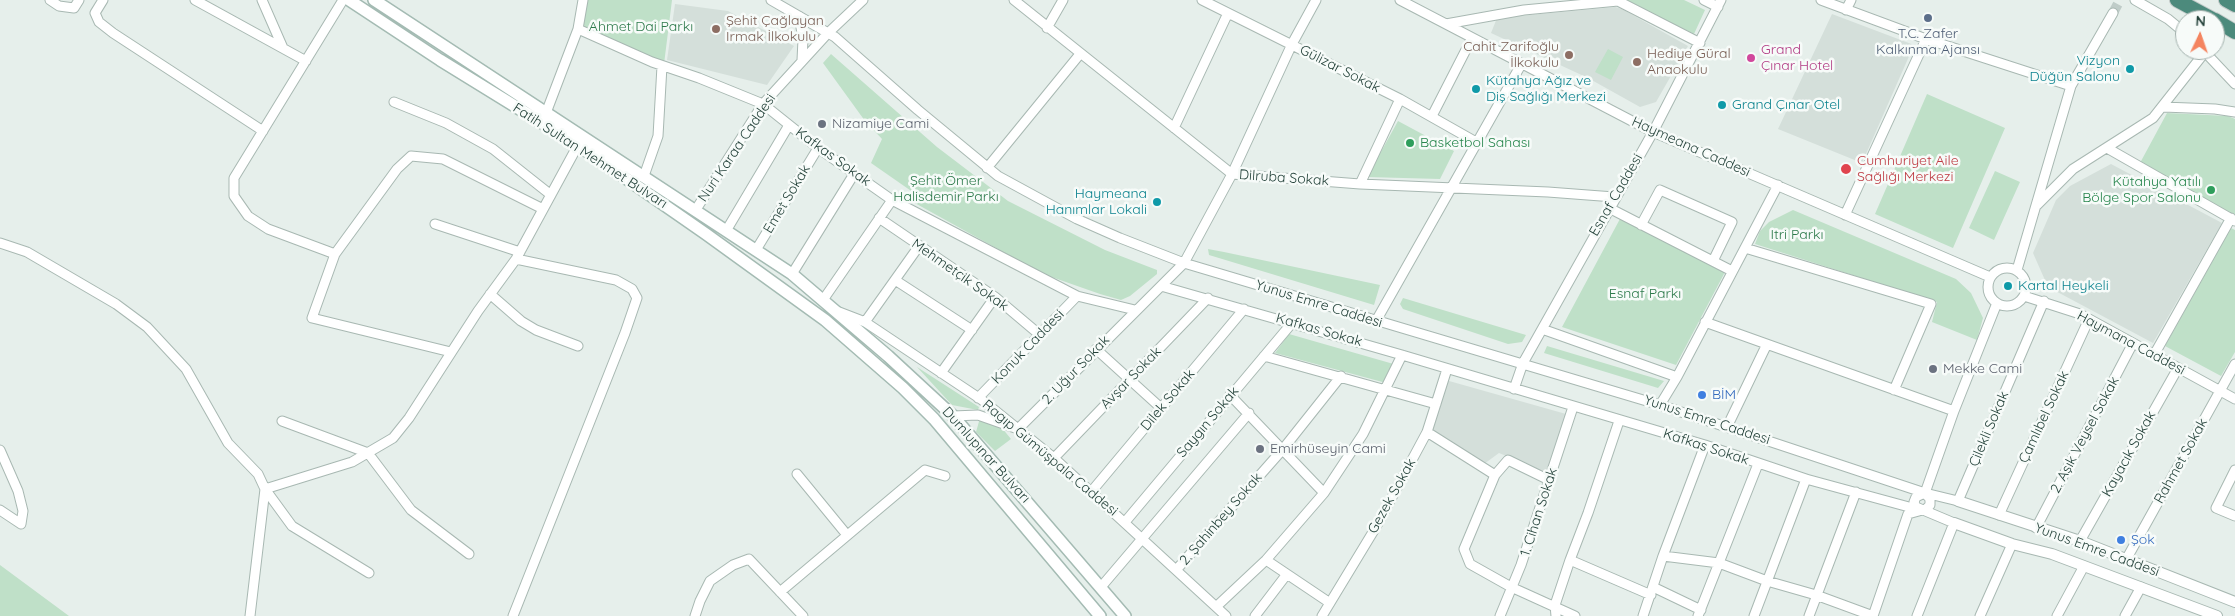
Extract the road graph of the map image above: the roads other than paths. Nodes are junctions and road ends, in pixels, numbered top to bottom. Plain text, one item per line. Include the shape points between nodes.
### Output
1 (50, 0) edge
2 (80, 0) edge
3 (102, 0) edge
4 (195, 0) edge
5 (262, 0) edge
6 (343, 0) edge
7 (349, 0) edge
8 (374, 0) edge
9 (583, 0) edge
10 (771, 0) edge
11 (863, 0) edge
12 (1014, 0) edge
13 (1063, 0) edge
14 (1202, 0) edge
15 (1316, 0) edge
16 (1400, 0) edge
17 (1704, 0) edge
18 (1822, 0) edge
19 (1851, 0) edge
20 (2135, 0) edge
21 (2177, 0) edge
22 (2226, 0) edge
23 (1619, 1) edge
24 (1720, 3) edge
25 (2235, 5) edge
26 (1846, 10) junction
27 (2196, 10) edge
28 (1228, 12) junction
29 (2113, 13) tunnel mouth
30 (799, 16) junction
31 (1446, 24) junction
32 (2175, 25) edge
33 (1047, 28) junction
34 (578, 29) junction
35 (828, 33) junction
36 (1472, 38) junction
37 (1926, 38) junction
38 (1700, 43) junction
39 (1292, 44) junction
40 (283, 48) junction
41 (1080, 54) junction
42 (802, 60) junction
43 (2197, 60) edge
44 (2212, 60) edge
45 (306, 61) junction
46 (1522, 63) junction
47 (662, 66) junction
48 (2235, 84) edge
49 (2070, 86) junction
50 (1400, 99) junction
51 (394, 102) dead end
52 (763, 104) junction
53 (2163, 107) junction
54 (2235, 112) edge
55 (546, 113) junction
56 (1432, 116) junction
57 (789, 125) junction
58 (1174, 128) junction
59 (263, 131) junction
60 (1653, 132) junction
61 (1476, 142) junction
62 (578, 145) junction
63 (818, 148) junction
64 (2108, 148) junction
65 (987, 168) junction
66 (854, 174) junction
67 (1232, 174) junction
68 (644, 176) junction
69 (1360, 184) junction
70 (1778, 186) junction
71 (1452, 188) junction
72 (551, 195) junction
73 (1614, 197) junction
74 (892, 200) junction
75 (2036, 205) junction
76 (1608, 208) junction
77 (543, 209) junction
78 (695, 211) junction
79 (1846, 215) junction
80 (878, 218) junction
81 (2233, 220) edge
82 (435, 224) dead end
83 (1641, 225) junction
84 (726, 232) junction
85 (0, 243) edge
86 (918, 246) junction
87 (1744, 248) junction
88 (756, 250) junction
89 (335, 254) junction
90 (518, 255) junction
91 (1713, 261) junction
92 (1184, 263) junction
93 (2017, 270) junction
94 (1732, 271) junction
95 (792, 274) junction
96 (1990, 277) junction
97 (895, 280) junction
98 (1161, 286) junction
99 (490, 294) junction
100 (1077, 296) junction
101 (2024, 296) junction
102 (995, 297) junction
103 (1208, 298) junction
104 (823, 300) junction
105 (2044, 301) junction
106 (1997, 303) junction
107 (831, 309) junction
108 (1244, 309) junction
109 (1135, 310) junction
110 (2089, 319) junction
111 (825, 320) joint
112 (1376, 321) junction
113 (865, 322) junction
114 (1705, 322) junction
115 (1292, 323) junction
116 (972, 330) junction
117 (1542, 330) junction
118 (1040, 335) junction
119 (2133, 343) junction
120 (1767, 344) junction
121 (578, 346) dead end
122 (1096, 349) junction
123 (451, 352) junction
124 (1402, 355) junction
125 (2154, 355) junction
126 (1264, 356) junction
127 (1523, 363) junction
128 (2235, 364) edge
129 (2178, 368) junction
130 (1447, 369) junction
131 (942, 373) junction
132 (1341, 376) junction
133 (1677, 377) junction
134 (1130, 380) junction
135 (1385, 389) junction
136 (1514, 389) junction
137 (1894, 390) junction
138 (2220, 391) junction
139 (1230, 396) junction
140 (978, 398) junction
141 (2235, 399) edge
142 (1436, 404) junction
143 (1660, 405) junction
144 (1573, 407) junction
145 (1161, 408) junction
146 (1954, 412) junction
147 (1248, 413) junction
148 (953, 416) junction
149 (282, 421) dead end
150 (1619, 421) junction
151 (1727, 426) junction
152 (1018, 429) junction
153 (1427, 432) junction
154 (1705, 445) junction
155 (1283, 449) junction
156 (0, 450) edge
157 (368, 453) junction
158 (1054, 458) junction
159 (1758, 464) junction
160 (2235, 470) edge
161 (797, 474) dead end
162 (1495, 475) junction
163 (944, 476) dead end
164 (1806, 479) junction
165 (1549, 480) junction
166 (265, 488) junction
167 (1091, 492) junction
168 (1856, 492) junction
169 (1324, 493) junction
170 (1925, 493) junction
171 (1958, 501) junction
172 (0, 510) edge
173 (1920, 510) junction
174 (1999, 515) junction
175 (2235, 516) edge
176 (1125, 522) junction
177 (1954, 524) junction
178 (2036, 528) junction
179 (847, 535) junction
180 (1142, 539) junction
181 (2080, 541) junction
182 (2012, 544) junction
183 (469, 554) dead end
184 (1663, 556) junction
185 (2127, 558) junction
186 (1266, 560) junction
187 (1570, 560) junction
188 (1719, 563) junction
189 (2084, 566) junction
190 (1177, 570) junction
191 (369, 573) dead end
192 (1287, 574) junction
193 (1767, 581) junction
194 (1101, 587) junction
195 (1511, 587) junction
196 (2141, 587) junction
197 (1652, 591) junction
198 (780, 592) junction
199 (1816, 594) junction
200 (2235, 602) edge
201 (1330, 603) junction
202 (1555, 605) junction
203 (1217, 606) junction
204 (2193, 612) edge
205 (1700, 613) edge
206 (797, 614) edge
207 (1098, 615) edge
208 (250, 616) edge
209 (513, 616) edge
210 (696, 616) edge
211 (1125, 616) edge
212 (1226, 616) edge
213 (1255, 616) edge
214 (1322, 616) edge
215 (1500, 616) edge
216 (1556, 616) edge
217 (1576, 616) edge
218 (1643, 616) edge
219 (1754, 616) edge
220 (1809, 616) edge
221 (1917, 616) edge
222 (1980, 616) edge
223 (2057, 616) edge
224 (2125, 616) edge
225 (2217, 616) edge

1 - 2 street via 59,6 74,8
3 - 59 street via 95,14 99,22
4 - 40 street
5 - 40 street
6 - 45 street
7 - 62 main road, Fatih Sultan Mehmet Bulvarı
8 - 55 main road, Fatih Sultan Mehmet Bulvarı
9 - 34 street
10 - 30 street, Yunus Emre Caddesi
11 - 35 street, Nuri Karaa Caddesi
12 - 33 street, Dilruba Sokak
13 - 33 street
14 - 28 street, Gülizar Sokak
15 - 39 street
16 - 31 street, Haymeana Caddesi
17 - 24 street
18 - 26 street
19 - 26 street
20 - 32 street
21 - 27 highway
22 - 25 highway
23 - 31 street via 1524,10
23 - 38 street
24 - 38 street, Esnaf Caddesi
26 - 37 street
28 - 39 street, Gülizar Sokak
28 - 58 street
29 - 49 street
30 - 35 street, Yunus Emre Caddesi
30 - 42 street
31 - 36 street, Haymeana Caddesi
33 - 41 street, Dilruba Sokak
34 - 47 street, Kafkas Sokak
34 - 55 street
35 - 42 street, Nuri Karaa Caddesi
35 - 65 street, Yunus Emre Caddesi
36 - 46 street, Haymeana Caddesi
36 - 56 street
37 - 49 street
37 - 79 street
38 - 60 street, Esnaf Caddesi
39 - 50 street, Gülizar Sokak
39 - 67 street
40 - 45 street
41 - 58 street, Dilruba Sokak
41 - 65 street
42 - 52 street, Nuri Karaa Caddesi
43 - 53 street
44 - 48 street
45 - 59 street
46 - 60 street, Haymeana Caddesi
46 - 61 street
47 - 52 street, Kafkas Sokak
47 - 68 street via 658,136
49 - 75 street
50 - 56 street, Gülizar Sokak
50 - 69 street
51 - 72 street via 446,123 493,149
52 - 57 street, Kafkas Sokak
52 - 78 street, Nuri Karaa Caddesi
53 - 54 street
53 - 64 street via 2153,118
55 - 68 main road, Fatih Sultan Mehmet Bulvarı
56 - 61 street, Gülizar Sokak
57 - 63 street, Kafkas Sokak
57 - 84 street
58 - 67 street, Dilruba Sokak
59 - 89 street via 234,178 234,196 248,216 268,229
60 - 70 street, Haymeana Caddesi
60 - 73 street, Esnaf Caddesi
61 - 71 street
62 - 72 street
62 - 111 main road, Fatih Sultan Mehmet Bulvarı
63 - 66 street, Kafkas Sokak
63 - 88 street, Emet Sokak
64 - 75 street via 2074,169
64 - 81 street
65 - 92 street, Yunus Emre Caddesi via 1077,220
66 - 74 street, Kafkas Sokak
66 - 95 street
67 - 69 street, Dilruba Sokak
67 - 92 street
68 - 78 main road, Fatih Sultan Mehmet Bulvarı
69 - 71 street, Dilruba Sokak
70 - 79 street, Haymeana Caddesi
70 - 87 street
71 - 73 street, Dilruba Sokak
71 - 112 street
72 - 77 street
73 - 76 street, Esnaf Caddesi
74 - 80 street
74 - 100 street, Kafkas Sokak
75 - 93 street
76 - 83 street
76 - 117 street, Esnaf Caddesi
77 - 89 street via 443,159 411,156 397,169
77 - 90 street
78 - 84 main road, Fatih Sultan Mehmet Bulvarı
79 - 96 street, Haymeana Caddesi
80 - 86 street, Mehmetçik Sokak
80 - 104 street
81 - 125 street
82 - 90 street
83 - 91 street
83 - 91 street via 1660,190 1732,222
84 - 88 main road, Fatih Sultan Mehmet Bulvarı
85 - 166 street via 34,256 116,304 146,327 186,369 228,443 258,474
86 - 97 street
86 - 102 street, Mehmetçik Sokak
87 - 94 street
87 - 137 street via 1931,304
88 - 95 main road, Fatih Sultan Mehmet Bulvarı
89 - 123 street via 312,318
90 - 99 street
90 - 209 street via 616,280 632,289 636,298
91 - 94 street
92 - 98 street
92 - 112 street, Yunus Emre Caddesi
93 - 96 street via 2005,267
93 - 101 street via 2025,279
94 - 114 street
95 - 104 main road, Fatih Sultan Mehmet Bulvarı
96 - 106 street via 1989,294
97 - 113 street
97 - 116 street
98 - 103 street, Kafkas Sokak
98 - 109 street
99 - 121 street via 529,326
99 - 123 street
100 - 109 street, Kafkas Sokak
100 - 118 street, Konuk Caddesi
101 - 105 street, Haymana Caddesi
101 - 106 street via 2015,304
102 - 116 street
102 - 118 street, Mehmetçik Sokak
103 - 108 street, Kafkas Sokak
103 - 134 street, Avşar Sokak
104 - 107 main road, Fatih Sultan Mehmet Bulvarı
105 - 110 street, Haymana Caddesi
105 - 171 street, Çilekli Sokak
106 - 146 street
107 - 113 street, Ragıp Gümüşpala Caddesi
107 - 148 main road, Dumlupınar Bulvarı
108 - 115 street, Kafkas Sokak
108 - 145 street, Dilek Sokak
109 - 122 street, 2. Uğur Sokak
110 - 119 street, Haymana Caddesi
110 - 174 street, Çamlıbel Sokak
111 - 207 main road, Dumlupınar Bulvarı via 903,388 934,420
112 - 127 street, Yunus Emre Caddesi
113 - 131 street, Ragıp Gümüşpala Caddesi
114 - 120 street
114 - 133 street
115 - 124 street, Kafkas Sokak
115 - 126 street, Saygın Sokak
116 - 131 street
117 - 127 street, Esnaf Caddesi
117 - 133 street
118 - 140 street, Konuk Caddesi
119 - 125 street, Haymana Caddesi
119 - 178 street, 2. Aşık Veysel Sokak
120 - 137 street
120 - 151 street
122 - 134 street
122 - 152 street, 2. Uğur Sokak
123 - 157 street via 393,438
124 - 130 street, Kafkas Sokak
124 - 135 street
125 - 129 street, Haymana Caddesi
126 - 132 street
126 - 139 street, Saygın Sokak
127 - 136 street, Esnaf Caddesi
127 - 143 street, Yunus Emre Caddesi
128 - 138 street, Rahmet Sokak
129 - 138 street, Haymana Caddesi
129 - 181 street, Kayacık Sokak
130 - 136 street, Kafkas Sokak
130 - 142 street, Gezek Sokak
131 - 140 street, Ragıp Gümüşpala Caddesi
132 - 135 street
132 - 155 street, 2. Şahinbey Sokak
133 - 143 street
134 - 145 street
134 - 158 street, Avşar Sokak
135 - 142 street
135 - 169 street via 1363,434
136 - 144 street, Kafkas Sokak
137 - 146 street
138 - 141 street, Haymana Caddesi
138 - 185 street, Rahmet Sokak
139 - 147 street
139 - 176 street, Saygın Sokak
140 - 152 street, Ragıp Gümüşpala Caddesi
142 - 153 street, Gezek Sokak
143 - 151 street, Yunus Emre Caddesi
144 - 150 street, Kafkas Sokak
144 - 165 street, 1. Cihan Sokak
145 - 167 street, Dilek Sokak
146 - 170 street
147 - 155 street
147 - 180 street
148 - 152 street via 978,415
148 - 194 main road, Dumlupınar Bulvarı
149 - 157 street
150 - 154 street, Kafkas Sokak
150 - 187 street
151 - 170 street, Yunus Emre Caddesi
152 - 158 street, Ragıp Gümüşpala Caddesi
153 - 162 street
153 - 201 street, Gezek Sokak via 1376,527
154 - 159 street, Kafkas Sokak
154 - 184 street
155 - 169 street
155 - 190 street, 2. Şahinbey Sokak
156 - 172 street via 18,491 23,512 21,524
157 - 166 street via 352,462
157 - 183 street via 412,510
158 - 167 street, Ragıp Gümüşpala Caddesi
159 - 164 street, Kafkas Sokak
159 - 188 street
160 - 175 street via 2216,508
161 - 179 street
162 - 165 street via 1508,460
162 - 195 street via 1464,549 1470,564
163 - 179 street via 925,470
164 - 168 street, Kafkas Sokak
164 - 193 street
165 - 195 street, 1. Cihan Sokak
166 - 191 street via 292,526
166 - 208 street
167 - 176 street, Ragıp Gümüşpala Caddesi
168 - 173 street, Kafkas Sokak
168 - 199 street
169 - 186 street
170 - 171 street, Yunus Emre Caddesi
170 - 173 street via 1931,502 1926,509
171 - 174 street, Yunus Emre Caddesi
173 - 177 street, Kafkas Sokak
173 - 199 street via 1908,514 1873,616
174 - 178 street, Yunus Emre Caddesi
176 - 180 street, Ragıp Gümüşpala Caddesi
177 - 182 street
177 - 221 street
178 - 181 street, Yunus Emre Caddesi
179 - 198 street
180 - 190 street, Ragıp Gümüşpala Caddesi
180 - 194 street
181 - 185 street, Yunus Emre Caddesi
182 - 189 street
182 - 222 street
184 - 188 street
184 - 197 street
185 - 200 street, Yunus Emre Caddesi
186 - 192 street
186 - 203 street
187 - 197 street
187 - 202 street
188 - 193 street
188 - 205 street
189 - 196 street
189 - 223 street
190 - 203 street, Ragıp Gümüşpala Caddesi
192 - 201 street
192 - 213 street
193 - 199 street
193 - 219 street
194 - 211 main road, Dumlupınar Bulvarı
195 - 202 street
195 - 215 street, 1. Cihan Sokak
196 - 204 street
196 - 224 street
197 - 205 street
197 - 218 street
198 - 206 street
198 - 210 street via 749,559 710,581
199 - 220 street
201 - 214 street, Gezek Sokak
202 - 216 street
202 - 217 street
203 - 212 street, Ragıp Gümüşpala Caddesi
204 - 225 street

